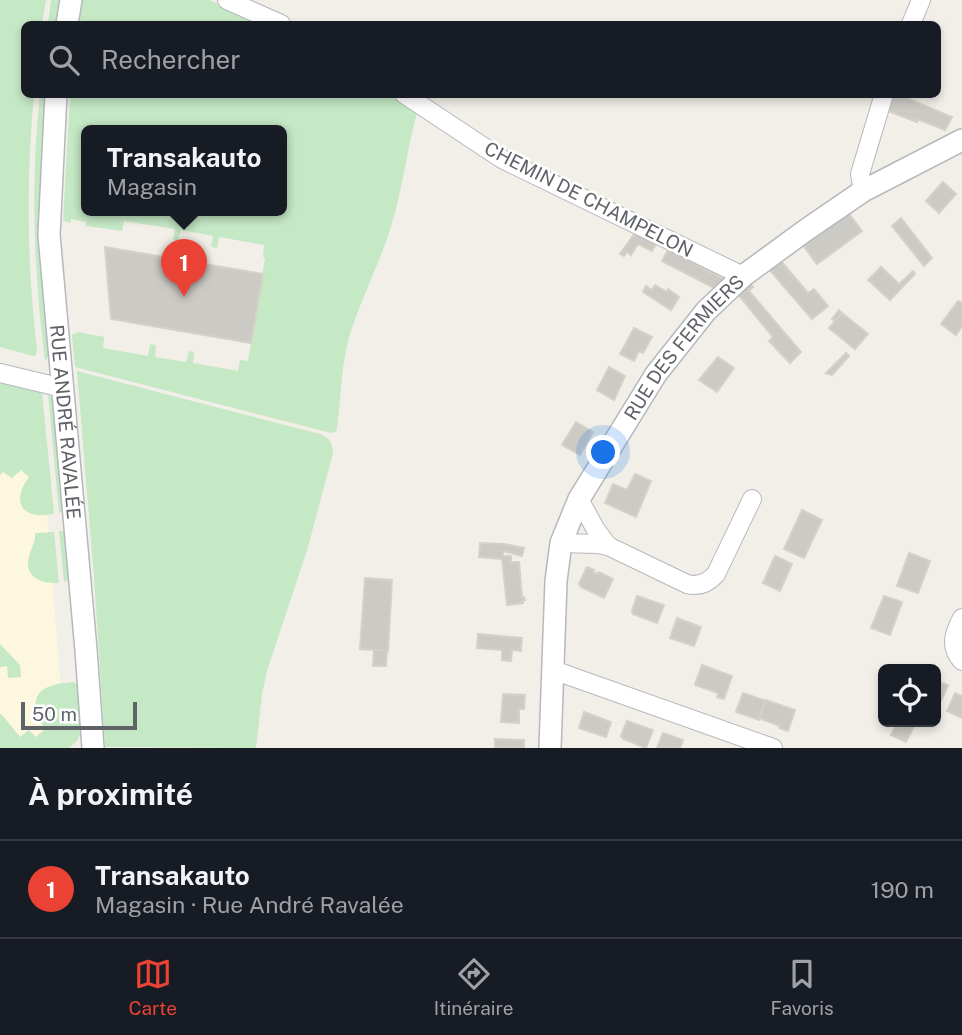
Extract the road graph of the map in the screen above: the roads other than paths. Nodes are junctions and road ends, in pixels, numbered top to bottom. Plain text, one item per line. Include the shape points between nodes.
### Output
1 (71, 0) edge
2 (227, 0) edge
3 (921, 0) edge
4 (68, 21) edge
5 (274, 21) edge
6 (912, 21) edge
7 (57, 98) edge
8 (410, 98) edge
9 (883, 98) edge
10 (962, 140) edge
11 (863, 191) junction
12 (743, 276) junction
13 (0, 373) edge
14 (62, 388) junction
15 (579, 499) junction
16 (751, 499) dead end
17 (561, 543) junction
18 (608, 546) junction
19 (962, 618) edge
20 (962, 661) edge
21 (553, 670) junction
22 (93, 748) edge
23 (550, 748) edge
24 (773, 748) edge

1 - 4 street
2 - 5 street
3 - 6 street
7 - 14 street, RUE ANDRÉ RAVALÉE via 50,234
8 - 12 street, CHEMIN DE CHAMPELON via 502,159
9 - 11 street via 860,174
10 - 11 street, RUE DES FERMIERS
11 - 12 street, RUE DES FERMIERS
12 - 15 street, RUE DES FERMIERS via 706,310 656,374
13 - 14 street
14 - 22 street, RUE ANDRÉ RAVALÉE
15 - 17 street, RUE DES FERMIERS
15 - 18 street
16 - 18 street via 716,573 700,585 687,584
17 - 18 street
17 - 21 street, RUE DES FERMIERS
19 - 20 street via 953,640
21 - 23 street, RUE DES FERMIERS
21 - 24 street

